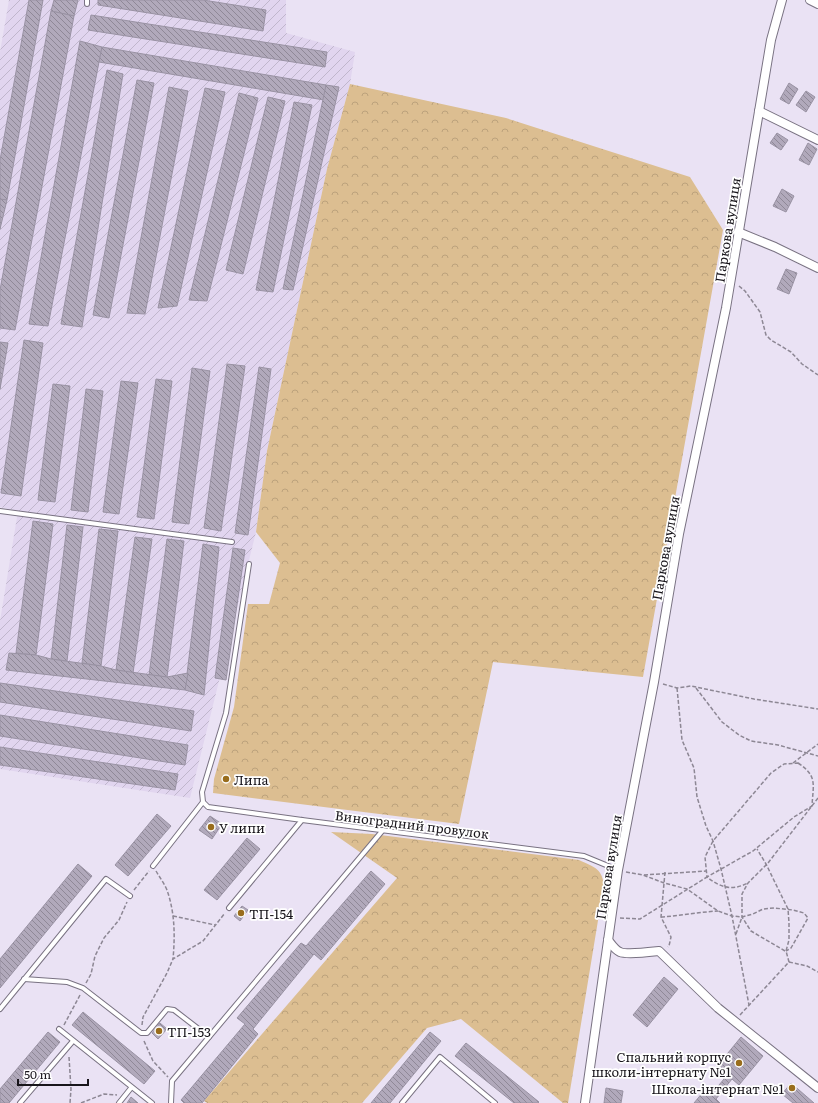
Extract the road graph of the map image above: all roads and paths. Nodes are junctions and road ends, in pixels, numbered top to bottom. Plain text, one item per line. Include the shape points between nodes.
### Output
1 (782, 0) edge
2 (810, 0) edge
3 (818, 4) edge
4 (759, 111) junction
5 (818, 140) edge
6 (738, 232) junction
7 (818, 268) edge
8 (730, 281) junction
9 (818, 375) edge
10 (0, 511) edge
11 (232, 542) dead end
12 (249, 564) dead end
13 (654, 682) junction
14 (677, 688) junction
15 (696, 688) junction
16 (818, 709) edge
17 (818, 744) edge
18 (805, 753) junction
19 (818, 756) edge
20 (793, 764) junction
21 (818, 798) edge
22 (203, 802) junction
23 (812, 806) junction
24 (302, 820) junction
25 (382, 830) junction
26 (713, 841) junction
27 (756, 849) junction
28 (766, 864) junction
29 (153, 866) junction
30 (721, 869) junction
31 (618, 870) junction
32 (706, 871) junction
33 (665, 872) junction
34 (644, 875) junction
35 (707, 877) junction
36 (664, 883) junction
37 (748, 883) junction
38 (725, 888) junction
39 (687, 889) junction
40 (130, 896) joint
41 (661, 905) junction
42 (229, 908) joint
43 (788, 909) junction
44 (718, 911) junction
45 (173, 916) junction
46 (732, 916) junction
47 (661, 917) junction
48 (742, 917) junction
49 (612, 918) junction
50 (216, 925) junction
51 (736, 934) junction
52 (608, 940) junction
53 (659, 951) junction
54 (786, 951) junction
55 (173, 959) junction
56 (789, 962) junction
57 (818, 972) edge
58 (24, 979) junction
59 (750, 1005) junction
60 (0, 1009) edge
61 (734, 1021) junction
62 (59, 1028) dead end
63 (141, 1033) junction
64 (209, 1037) junction
65 (73, 1040) junction
66 (172, 1081) junction
67 (132, 1088) junction
68 (818, 1088) edge
69 (125, 1095) junction
70 (20, 1103) edge
71 (81, 1103) edge
72 (119, 1103) edge
73 (152, 1103) edge
74 (171, 1103) edge
75 (402, 1103) edge
76 (495, 1103) edge
77 (585, 1103) edge

1 - 4 street, Паркова вулиця via 771,40
2 - 3 street
4 - 5 street
4 - 6 street, Паркова вулиця
6 - 7 street
6 - 8 street, Паркова вулиця
8 - 9 path via 745,291 760,312 766,335
8 - 13 street, Паркова вулиця via 679,534
10 - 11 lane
12 - 22 lane via 226,713 202,792
13 - 14 path
13 - 31 street, Паркова вулиця
14 - 15 path
14 - 26 path via 682,740 694,768 697,797
15 - 16 path
15 - 18 path via 722,722 739,735 750,741 778,745
17 - 18 path
18 - 19 path
18 - 20 path
20 - 23 path via 798,763 808,770 811,776
20 - 26 path via 784,764 771,774
21 - 23 path
22 - 24 lane, Виноградний провулок via 208,807
22 - 29 lane
23 - 27 path via 794,817
23 - 28 path
24 - 25 lane, Виноградний провулок
24 - 42 lane
25 - 31 lane, Виноградний провулок via 584,856
25 - 64 lane
26 - 30 path
26 - 32 path via 705,856
27 - 28 path
27 - 30 path
28 - 37 path
28 - 43 path
29 - 40 path
29 - 45 path via 168,892
30 - 35 path
30 - 38 path
31 - 34 path
31 - 49 street, Паркова вулиця
32 - 33 path
32 - 35 path
33 - 34 path
33 - 36 path
34 - 36 path
35 - 38 path
35 - 39 path
36 - 39 path
36 - 41 path
37 - 38 path
37 - 48 path via 742,894
38 - 46 path
39 - 41 path
39 - 44 path
40 - 58 lane via 106,879
41 - 47 path
41 - 49 path via 640,918
42 - 50 path
43 - 48 path via 763,909
43 - 54 path
43 - 54 path via 804,913 808,918 791,948
44 - 46 path
44 - 47 path
45 - 50 path
45 - 55 path
46 - 48 path
46 - 51 path
47 - 53 path via 671,937 669,946
48 - 51 path
48 - 54 path via 750,931
49 - 52 street, Паркова вулиця
50 - 55 path via 203,941
51 - 59 path
52 - 53 street via 621,952
52 - 77 street, Паркова вулиця
53 - 61 street
54 - 56 path
55 - 63 path via 168,973 143,1016
56 - 57 path via 807,966
56 - 59 path
58 - 60 lane
58 - 63 lane via 67,982 83,988
59 - 61 path
61 - 68 street
62 - 65 lane
63 - 64 lane via 147,1033 166,1009 174,1010
63 - 66 path via 153,1061
64 - 66 lane
65 - 67 lane
65 - 70 lane
66 - 74 lane
67 - 69 lane
67 - 73 lane
69 - 71 path via 104,1094
69 - 72 lane
75 - 76 lane via 440,1057

